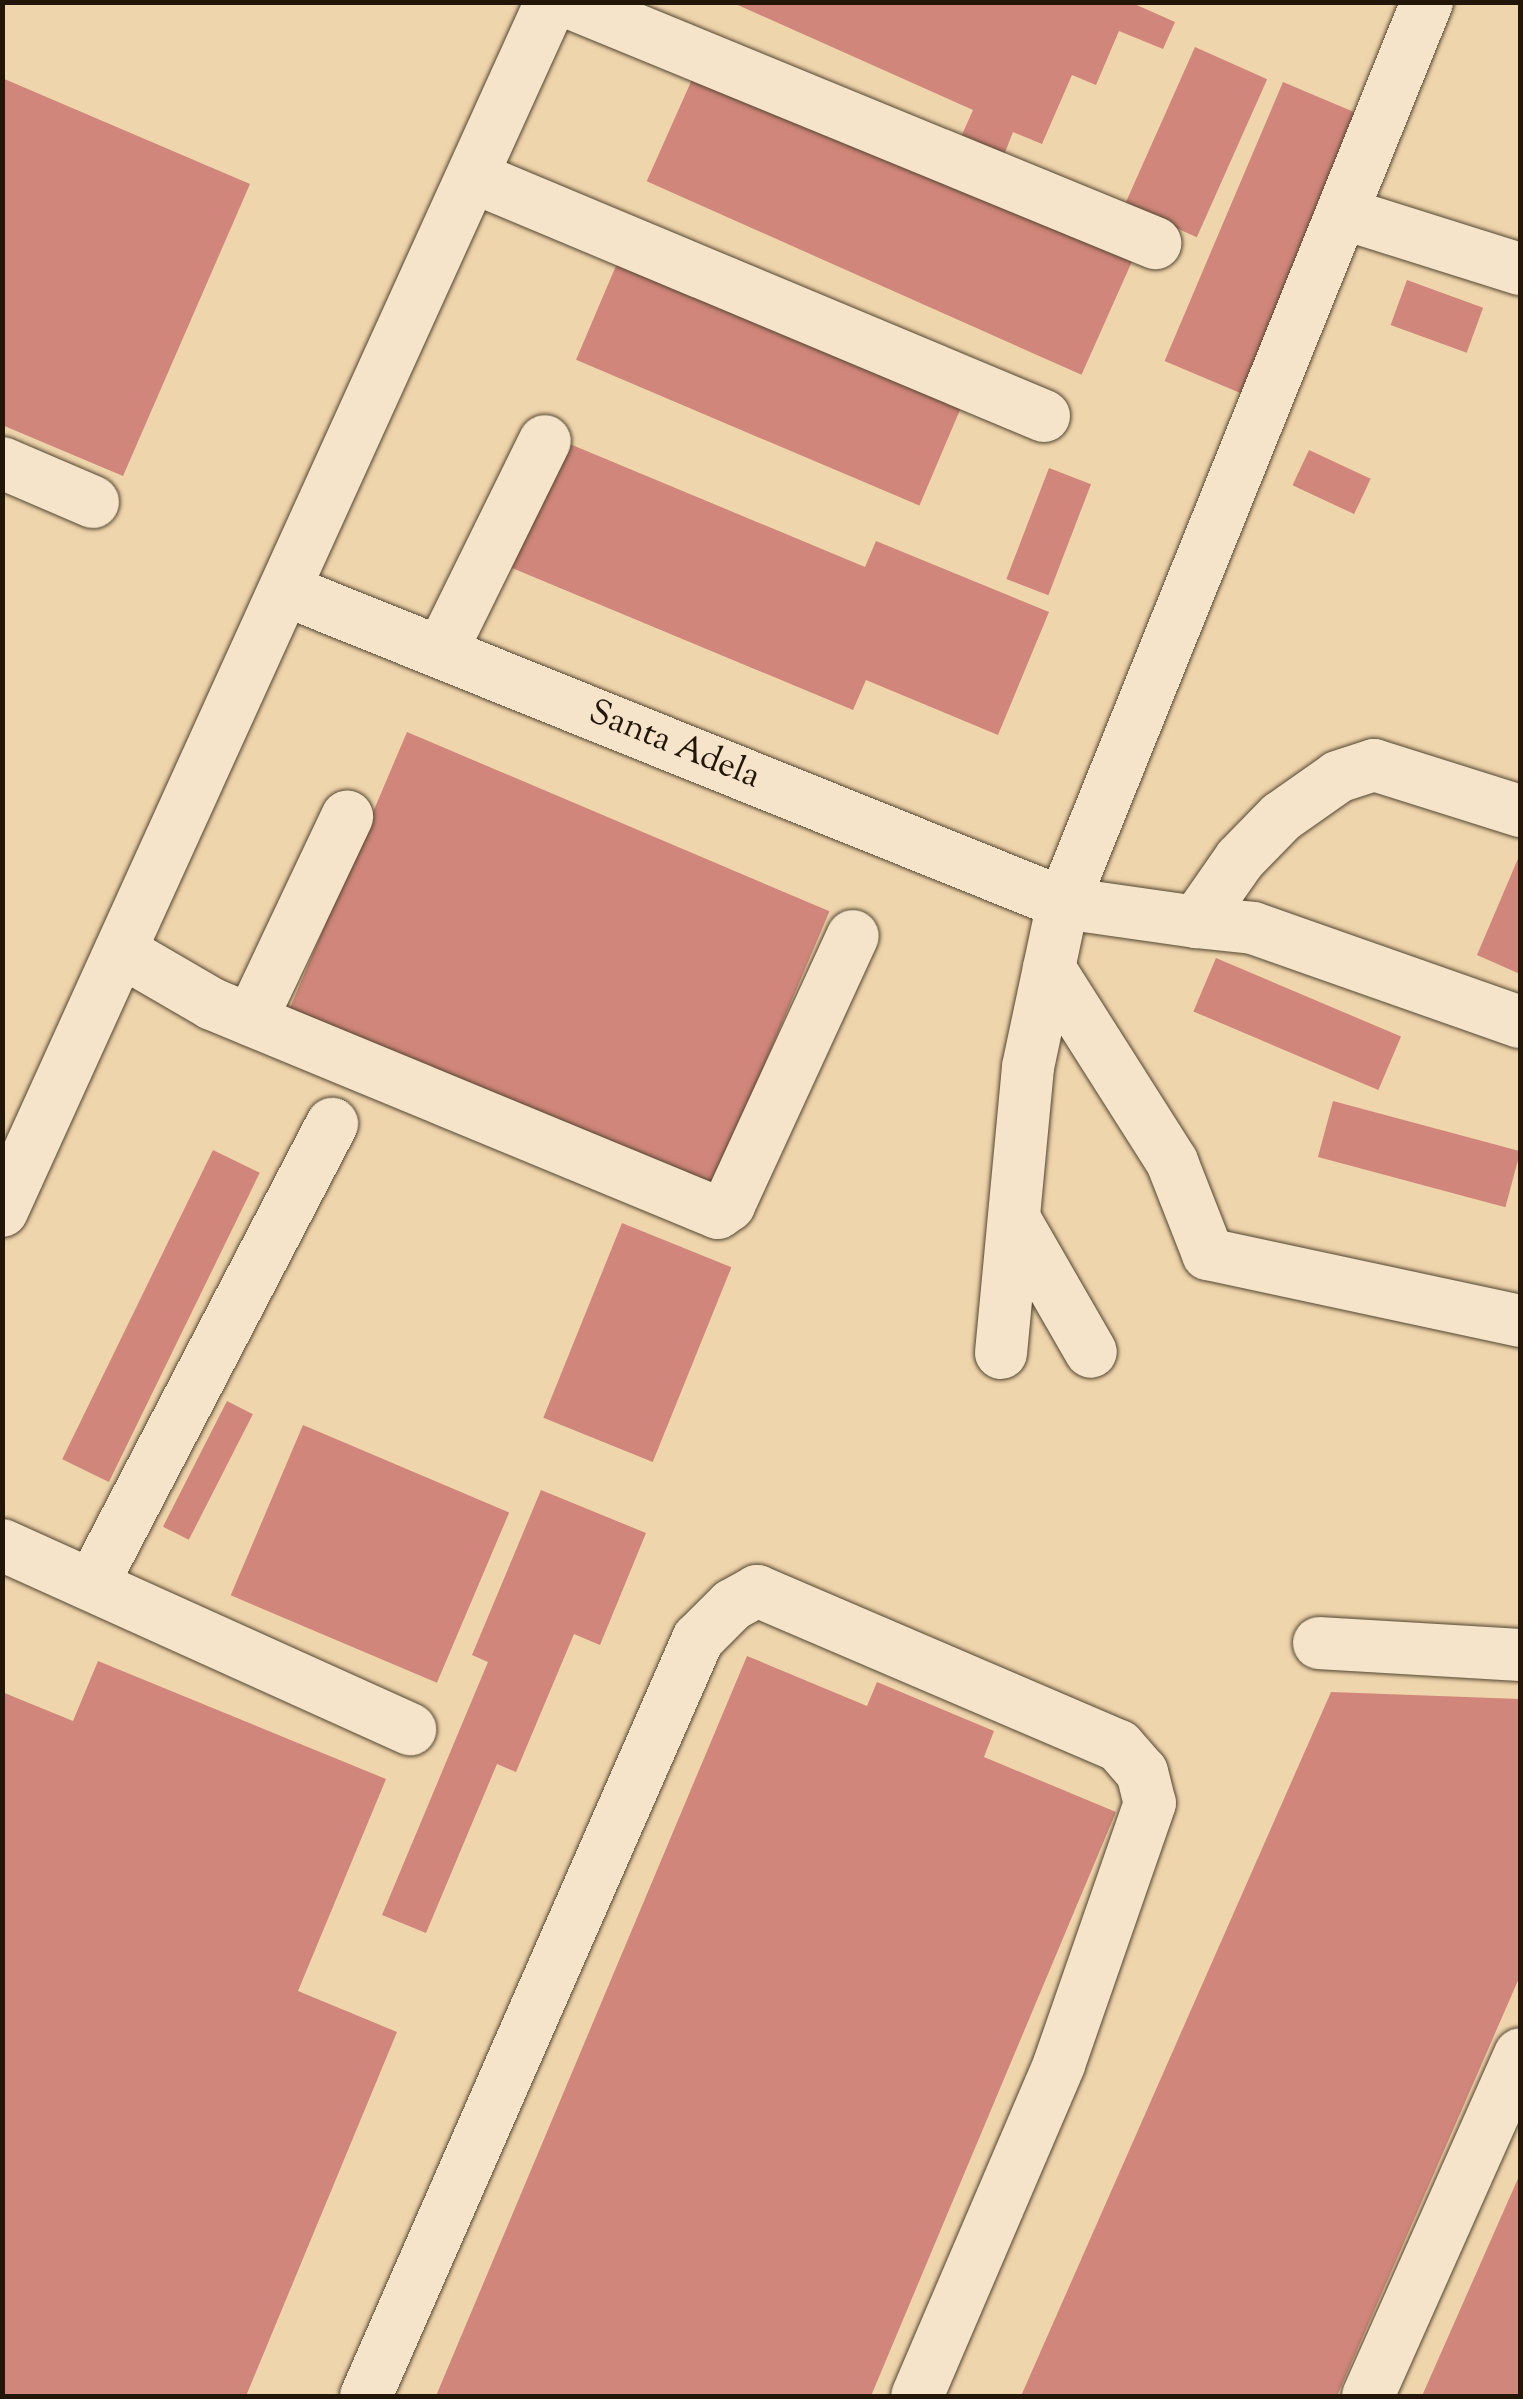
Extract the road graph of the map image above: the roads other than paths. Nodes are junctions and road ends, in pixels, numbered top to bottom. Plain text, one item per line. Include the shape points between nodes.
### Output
1 (551, 2) edge
2 (568, 2) edge
3 (1427, 2) edge
4 (472, 177) junction
5 (1342, 212) junction
6 (1154, 243) dead end
7 (1520, 269) edge
8 (1044, 416) dead end
9 (545, 442) dead end
10 (2, 462) edge
11 (94, 502) dead end
12 (285, 590) junction
13 (441, 652) junction
14 (1520, 811) edge
15 (348, 817) dead end
16 (1063, 903) junction
17 (1196, 922) junction
18 (853, 936) dead end
19 (121, 951) junction
20 (1050, 968) junction
21 (250, 1020) junction
22 (1520, 1022) edge
23 (332, 1124) dead end
24 (2, 1210) edge
25 (1016, 1220) junction
26 (1520, 1321) edge
27 (1091, 1352) dead end
28 (1001, 1353) dead end
29 (2, 1545) edge
30 (92, 1586) junction
31 (1319, 1643) dead end
32 (1520, 1655) edge
33 (410, 1729) dead end
34 (1520, 2054) edge
35 (366, 2396) edge
36 (917, 2396) edge
37 (1368, 2396) edge

1 - 4 street
2 - 6 street
3 - 5 street
4 - 8 street
4 - 12 street
5 - 7 street
5 - 16 street
9 - 13 street
10 - 11 street
12 - 13 street, Santa Adela
12 - 19 street
13 - 16 street, Santa Adela
14 - 17 street via 1374,765 1338,777 1281,817 1240,859
15 - 21 street
16 - 17 street, Santa Adela
16 - 20 street
17 - 22 street, Santa Adela via 1254,928
18 - 21 street via 729,1205 718,1213
19 - 21 street
19 - 24 street
20 - 25 street via 1028,1067
20 - 26 street via 1172,1162 1208,1254
23 - 30 street
25 - 27 street
25 - 28 street
29 - 30 street
30 - 33 street
31 - 32 street
34 - 37 street
35 - 36 street via 534,1999 698,1639 756,1591 1119,1746 1142,1772 1150,1803 1059,2065

